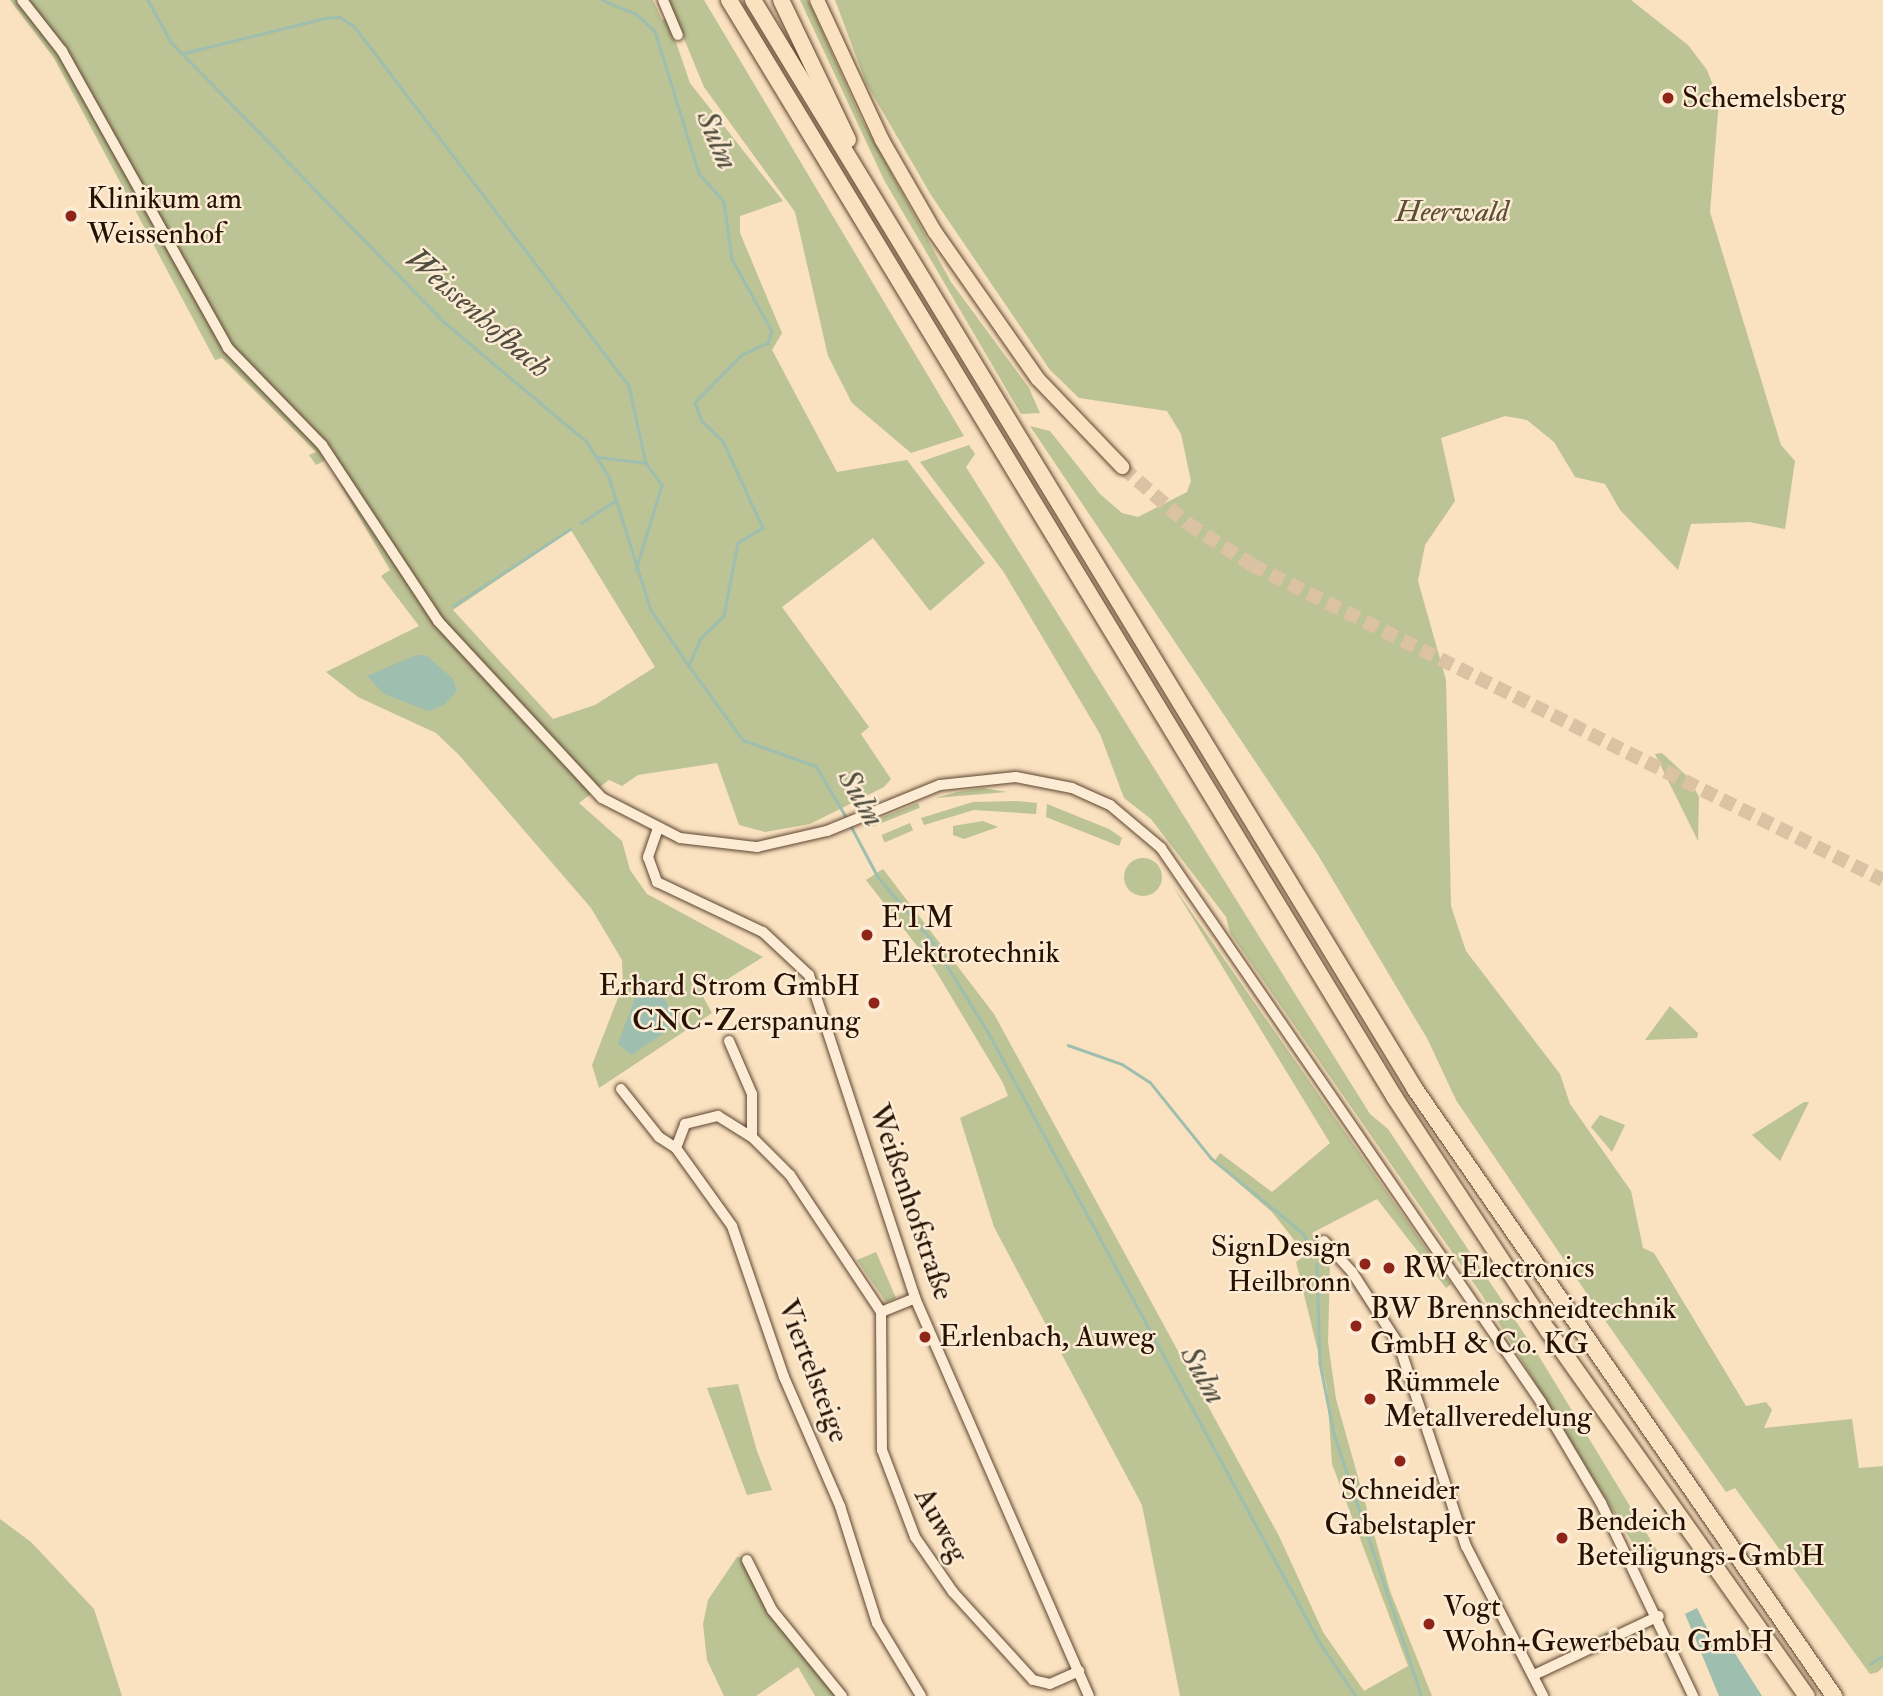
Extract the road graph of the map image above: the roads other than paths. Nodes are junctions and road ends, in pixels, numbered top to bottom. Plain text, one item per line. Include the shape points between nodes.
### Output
1 (22, 0) edge
2 (663, 0) edge
3 (729, 0) edge
4 (753, 0) edge
5 (781, 0) edge
6 (817, 0) edge
7 (678, 35) dead end
8 (872, 194) junction
9 (1122, 467) tunnel mouth
10 (657, 831) junction
11 (729, 1041) dead end
12 (621, 1089) dead end
13 (752, 1137) junction
14 (676, 1148) junction
15 (1324, 1241) dead end
16 (915, 1298) junction
17 (881, 1312) junction
18 (747, 1560) dead end
19 (1659, 1616) junction
20 (1079, 1671) junction
21 (1534, 1675) junction
22 (842, 1696) edge
23 (921, 1696) edge
24 (1089, 1696) edge
25 (1543, 1696) edge
26 (1693, 1696) edge
27 (1807, 1696) edge
28 (1834, 1696) edge

1 - 10 street via 62,51 228,348 322,445 415,591 503,695 585,784
2 - 7 street
3 - 27 highway via 1402,1109 1565,1354
4 - 8 highway
5 - 8 highway
6 - 9 main road via 882,140 935,232 1038,379
8 - 28 highway via 1415,1089
10 - 16 street, Weißenhofstraße via 648,857 657,882 764,932 809,975
10 - 19 street via 716,846 757,847 840,825 940,785 1016,777 1089,795 1146,832 1490,1321 1601,1503
11 - 13 street via 752,1094
12 - 14 street, Viertelsteige via 653,1130
13 - 14 street via 718,1116 700,1116 680,1131
13 - 17 street via 790,1175
14 - 23 street, Viertelsteige via 740,1242 877,1623
15 - 21 street via 1352,1272 1399,1345 1466,1546
16 - 17 street
16 - 20 street, Weißenhofstraße
17 - 20 street, Auweg via 882,1450 915,1536 953,1592 1033,1680 1050,1684
18 - 22 street via 772,1610
19 - 21 street
19 - 26 street
20 - 24 street, Weißenhofstraße
21 - 25 street

